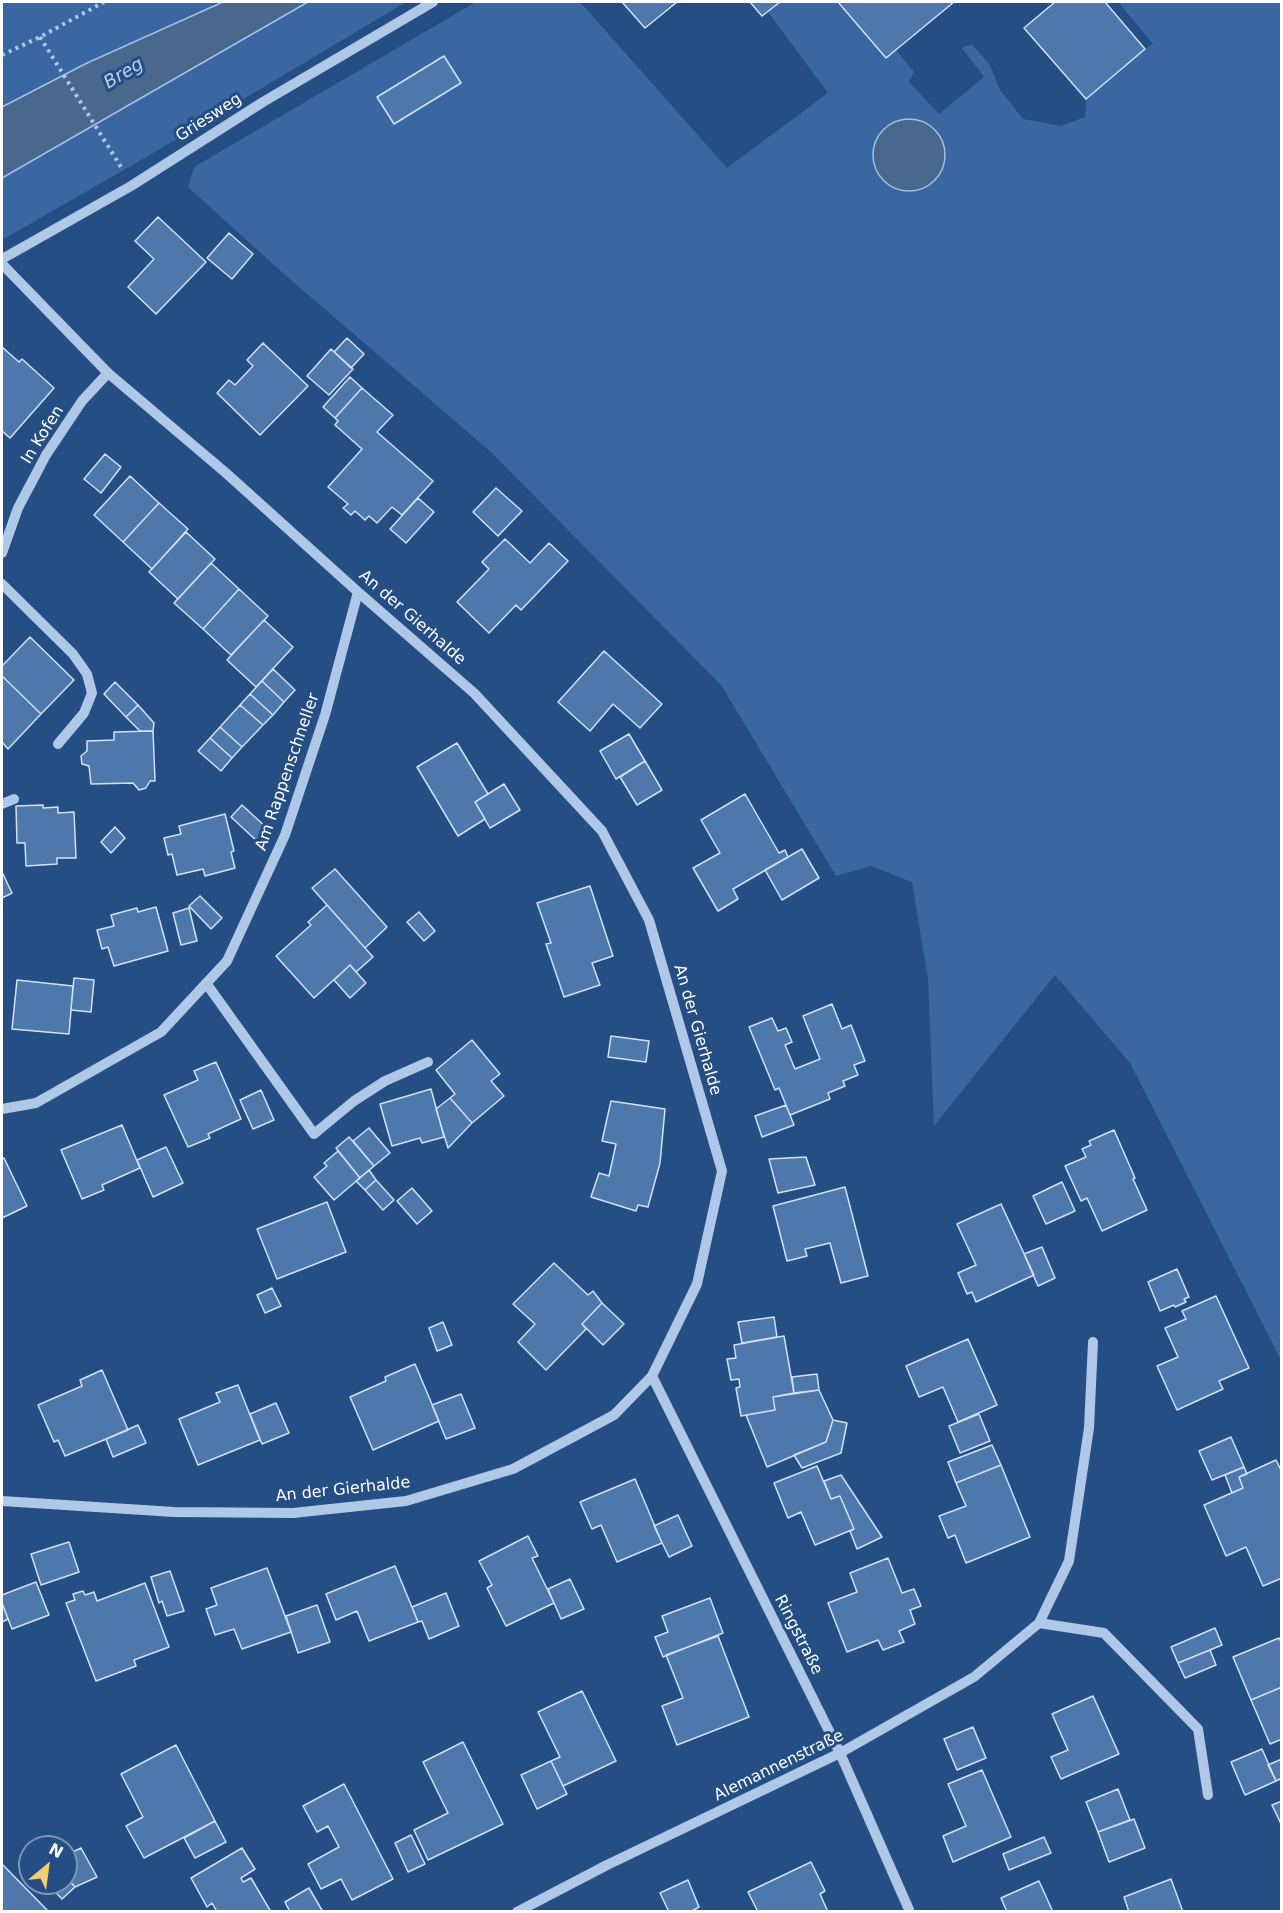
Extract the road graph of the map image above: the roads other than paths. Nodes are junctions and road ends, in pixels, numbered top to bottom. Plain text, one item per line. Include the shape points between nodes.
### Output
1 (433, 2) edge
2 (2, 260) edge
3 (2, 264) edge
4 (108, 373) junction
5 (2, 553) edge
6 (2, 584) edge
7 (358, 592) junction
8 (58, 744) dead end
9 (14, 799) dead end
10 (2, 804) edge
11 (206, 983) junction
12 (428, 1062) dead end
13 (2, 1109) edge
14 (1093, 1341) dead end
15 (652, 1376) junction
16 (2, 1501) edge
17 (1039, 1623) junction
18 (840, 1753) junction
19 (1208, 1796) dead end
20 (517, 1911) edge
21 (910, 1911) edge

1 - 2 street, Griesweg
3 - 4 street, An der Gierhalde
4 - 5 street, In Kofen via 81,401 46,455 18,508
4 - 7 street, An der Gierhalde
6 - 8 street via 73,654 87,674 92,693 84,713
7 - 11 street, Am Rappenschneller via 325,715 285,835 227,961
7 - 15 street, An der Gierhalde via 474,693 602,831 649,920 722,1171 697,1284
9 - 10 street
11 - 12 street via 314,1134 385,1081
11 - 13 street, Am Rappenschneller via 162,1032 36,1103
14 - 17 street, Alemannenstraße via 1089,1428 1069,1561
15 - 16 street, An der Gierhalde via 614,1415 513,1469 406,1500 293,1513 174,1512
15 - 18 street, Ringstraße
17 - 18 street, Alemannenstraße via 974,1677
17 - 19 street via 1104,1633 1198,1729
18 - 20 street, Alemannenstraße
18 - 21 street, Ringstraße

